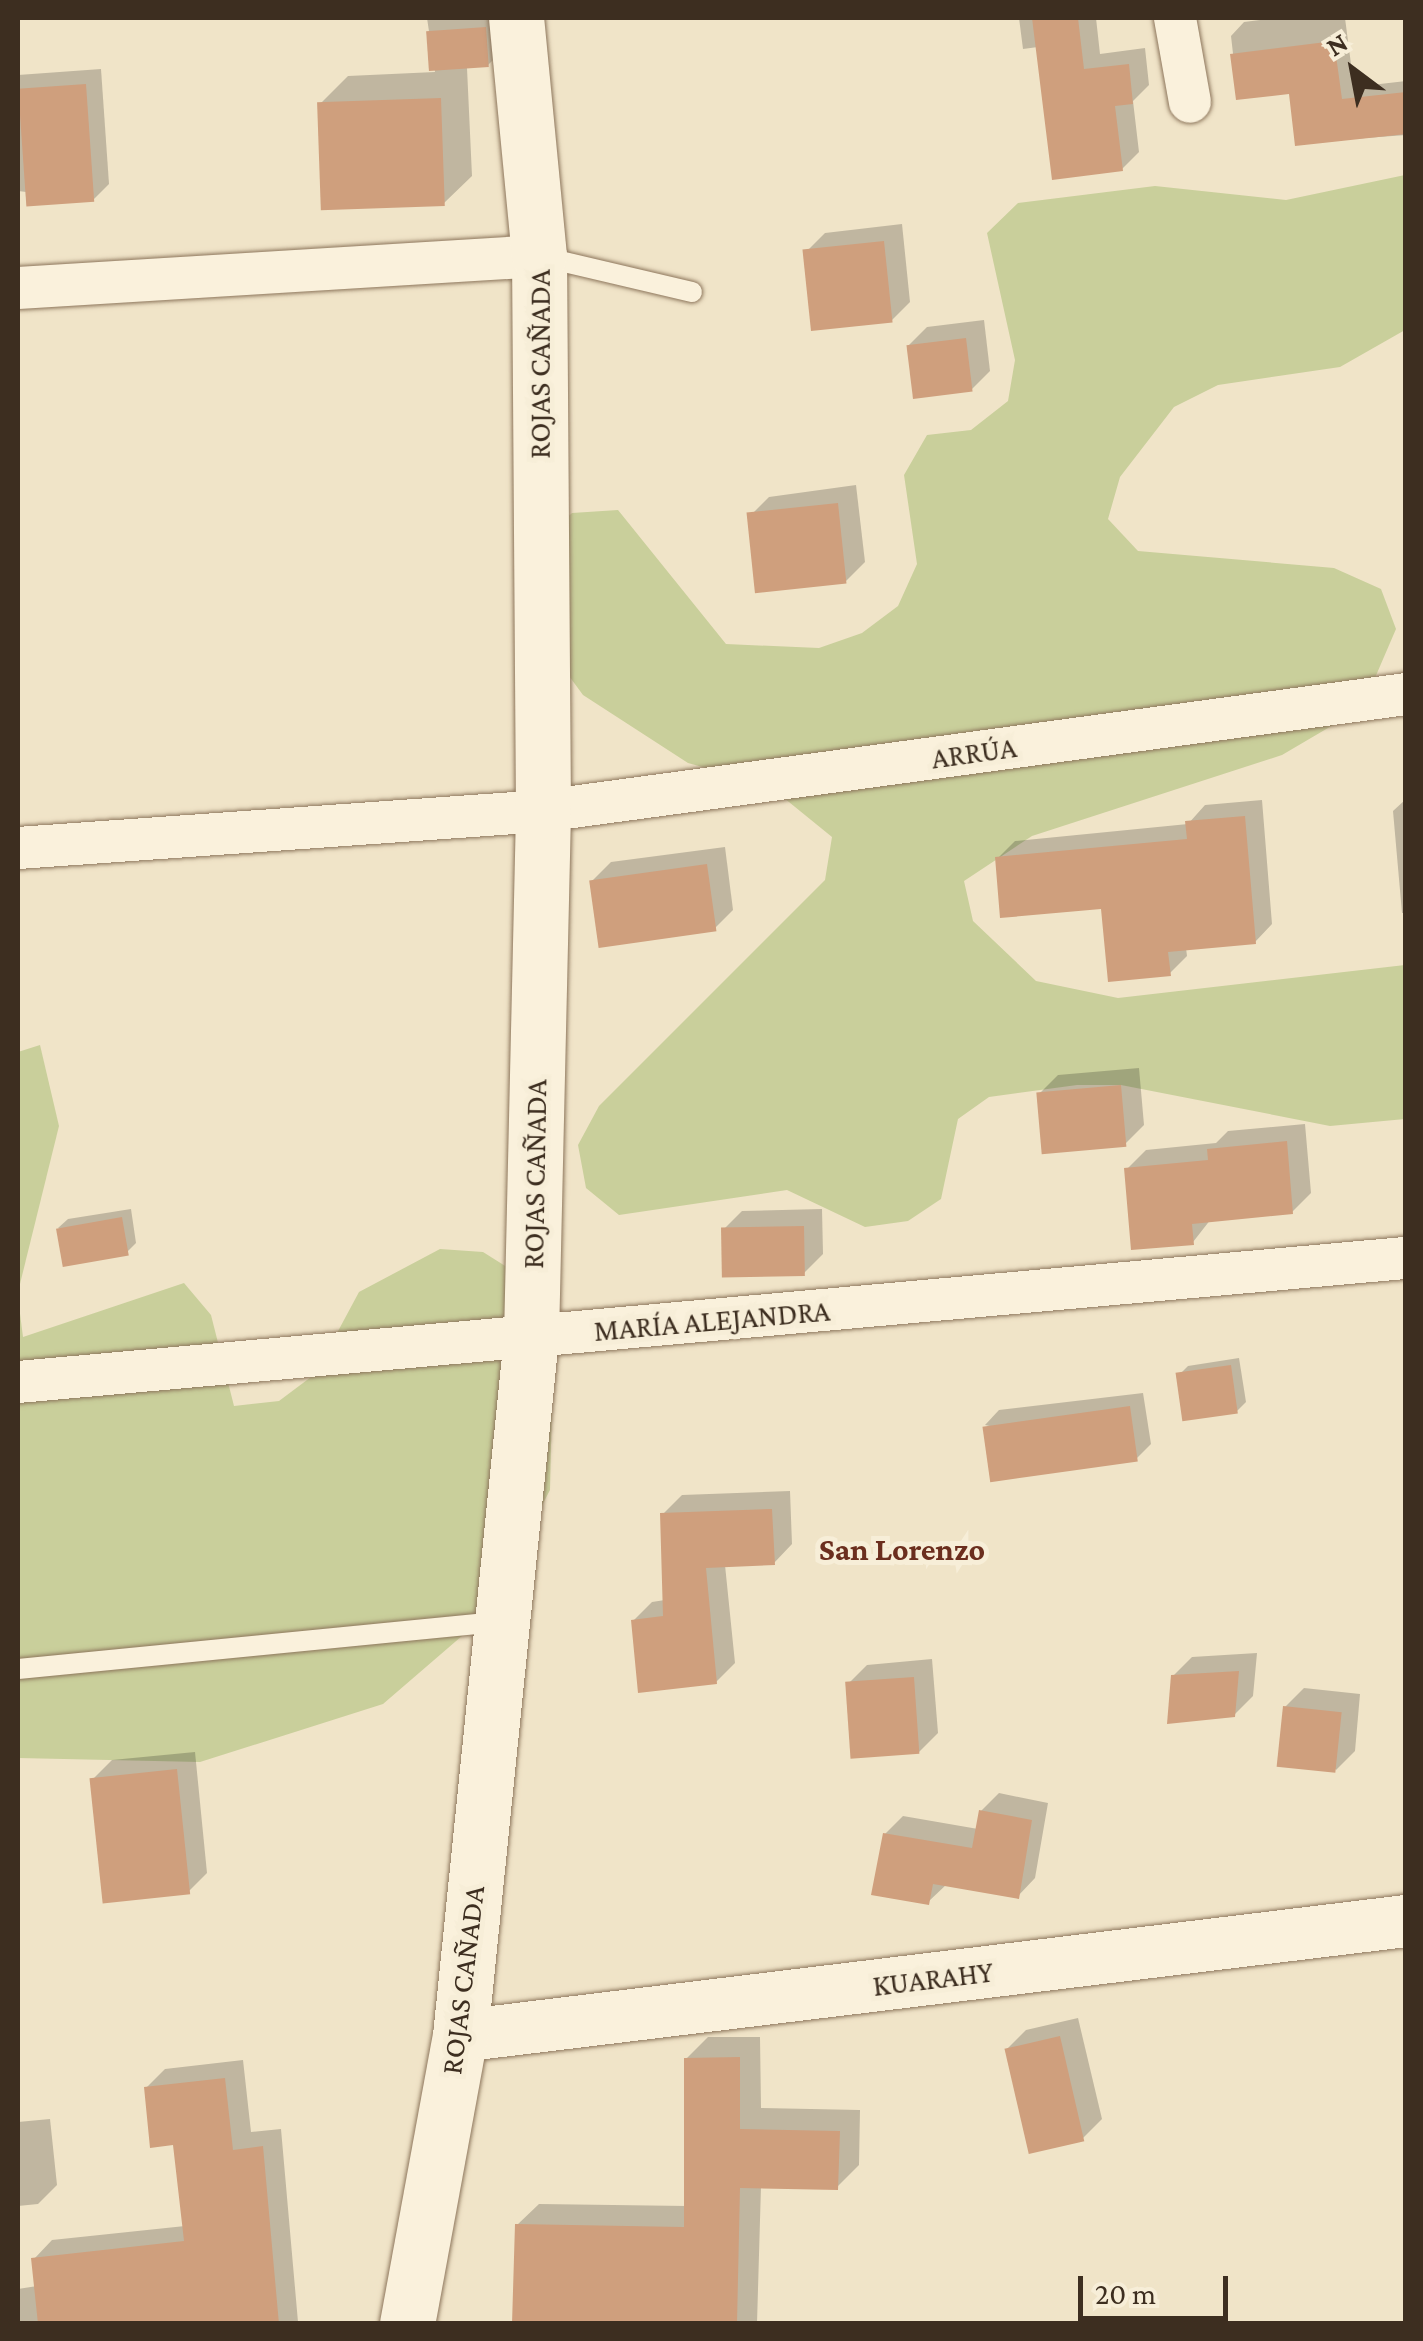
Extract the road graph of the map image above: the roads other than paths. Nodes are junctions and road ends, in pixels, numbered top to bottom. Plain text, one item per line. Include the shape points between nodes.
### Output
1 (516, 18) edge
2 (1174, 18) edge
3 (1190, 102) dead end
4 (539, 256) junction
5 (18, 288) edge
6 (692, 292) dead end
7 (1406, 694) edge
8 (543, 811) junction
9 (18, 848) edge
10 (1406, 1258) edge
11 (532, 1337) junction
12 (18, 1382) edge
13 (502, 1622) junction
14 (18, 1669) edge
15 (1406, 1921) edge
16 (460, 2036) junction
17 (407, 2324) edge

1 - 4 main road, ROJAS CAÑADA
2 - 3 street
4 - 5 street
4 - 6 lane
4 - 8 main road, ROJAS CAÑADA
7 - 8 street, ARRÚA
8 - 9 street, ARRÚA
8 - 11 main road, ROJAS CAÑADA
10 - 11 street, MARÍA ALEJANDRA
11 - 12 street, MARÍA ALEJANDRA
11 - 13 main road, ROJAS CAÑADA
13 - 14 lane
13 - 16 main road, ROJAS CAÑADA
15 - 16 street, KUARAHY
16 - 17 main road, ROJAS CAÑADA

